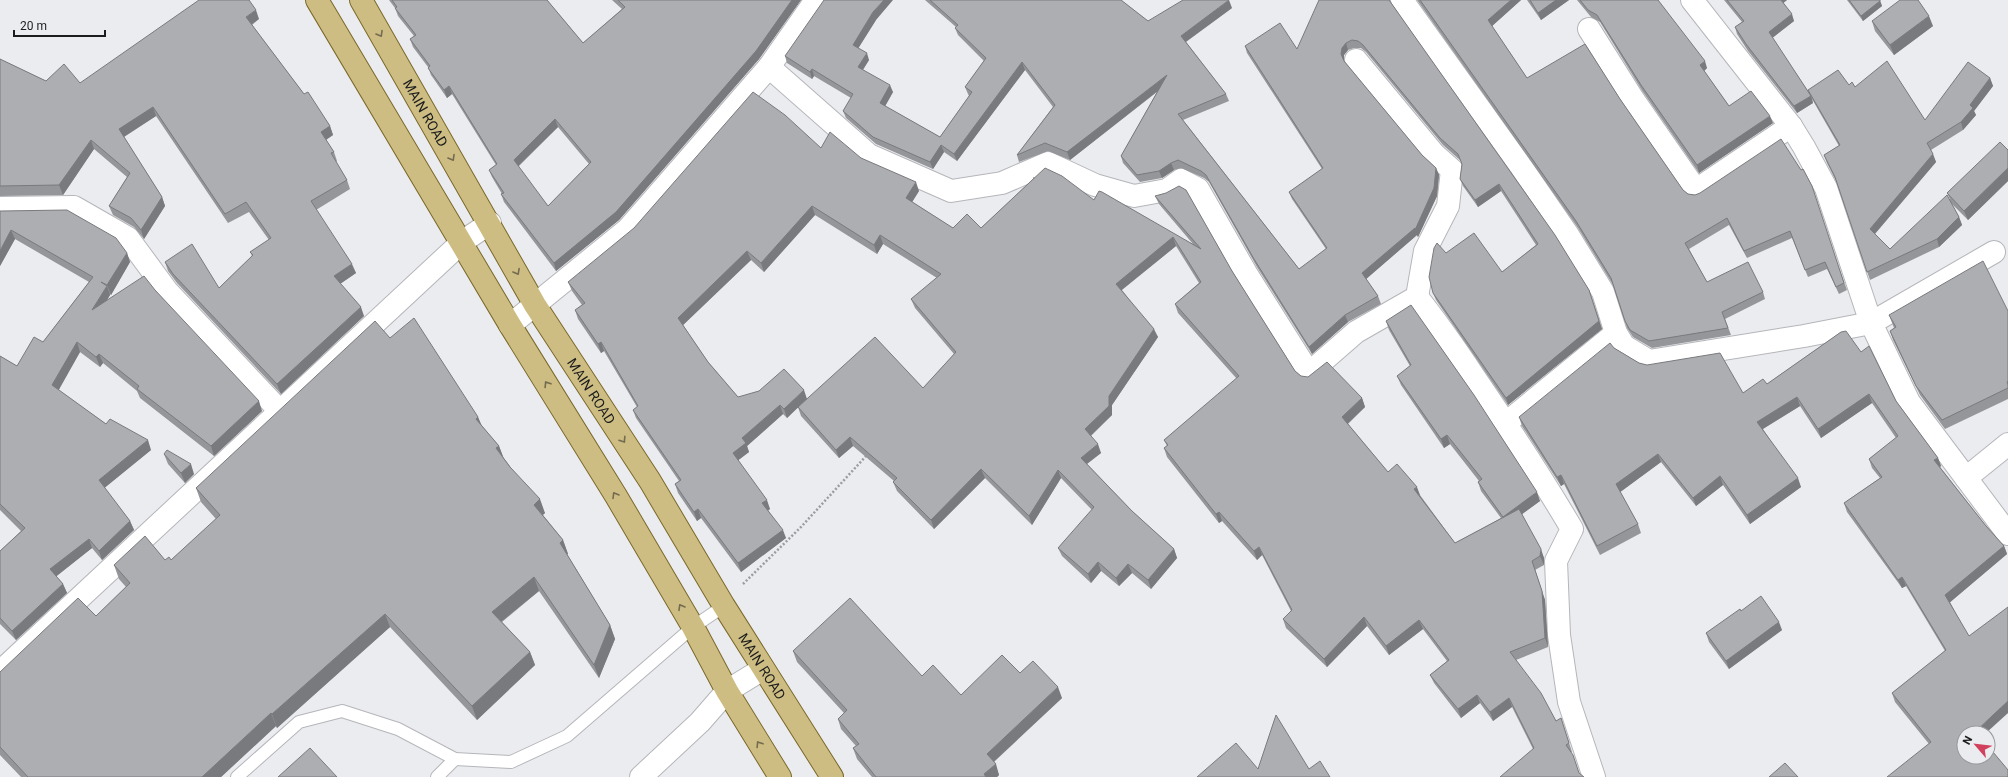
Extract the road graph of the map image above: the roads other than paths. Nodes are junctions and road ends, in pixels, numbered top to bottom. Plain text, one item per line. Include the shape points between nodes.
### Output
1 (317, 0) edge
2 (361, 0) edge
3 (816, 0) edge
4 (1402, 0) edge
5 (1692, 0) edge
6 (1589, 29) dead end
7 (1356, 60) dead end
8 (769, 67) junction
9 (1791, 126) junction
10 (0, 208) edge
11 (490, 223) junction
12 (462, 242) junction
13 (1994, 252) dead end
14 (1417, 297) junction
15 (535, 305) junction
16 (1871, 323) junction
17 (510, 325) junction
18 (1616, 333) junction
19 (279, 410) junction
20 (1506, 423) junction
21 (2008, 444) edge
22 (1966, 478) junction
23 (2008, 534) edge
24 (724, 606) junction
25 (693, 627) junction
26 (763, 669) junction
27 (0, 672) edge
28 (727, 691) junction
29 (455, 759) junction
30 (237, 777) edge
31 (437, 777) edge
32 (641, 777) edge
33 (780, 777) edge
34 (832, 777) edge
35 (1594, 777) edge

1 - 12 main road
2 -> 11 main road, MAIN ROAD
3 - 8 street
4 - 18 street via 1572,242 1603,292
5 - 9 street
6 - 9 street via 1633,99 1696,190
7 - 14 street via 1434,154 1452,170 1448,206 1425,251
8 - 14 street via 869,155 951,191 1002,183 1048,163 1095,185 1134,196 1167,190 1181,180 1198,189 1246,273 1309,373 1356,332
8 - 15 street via 628,229
9 - 16 street via 1826,188
10 - 19 street via 74,207 128,238 167,291
11 - 12 street
11 -> 15 main road, MAIN ROAD
12 - 17 main road
12 - 19 street
13 - 16 street
14 - 20 street
15 - 17 street
15 -> 24 main road, MAIN ROAD via 650,481
16 - 18 street via 1650,361 1624,346
16 - 22 street via 1909,402
25 -> 17 main road via 616,496
18 - 20 street
19 - 27 street
20 - 35 street via 1572,529 1556,561 1559,635 1569,702
21 - 22 street
22 - 23 street
24 - 25 lane
24 - 26 main road, MAIN ROAD
25 - 28 main road
25 - 29 lane via 567,736 511,762
26 - 28 street
26 - 34 main road, MAIN ROAD
28 - 32 street via 700,722
33 -> 28 main road
29 - 30 lane via 398,729 342,711 299,722
29 - 31 lane

